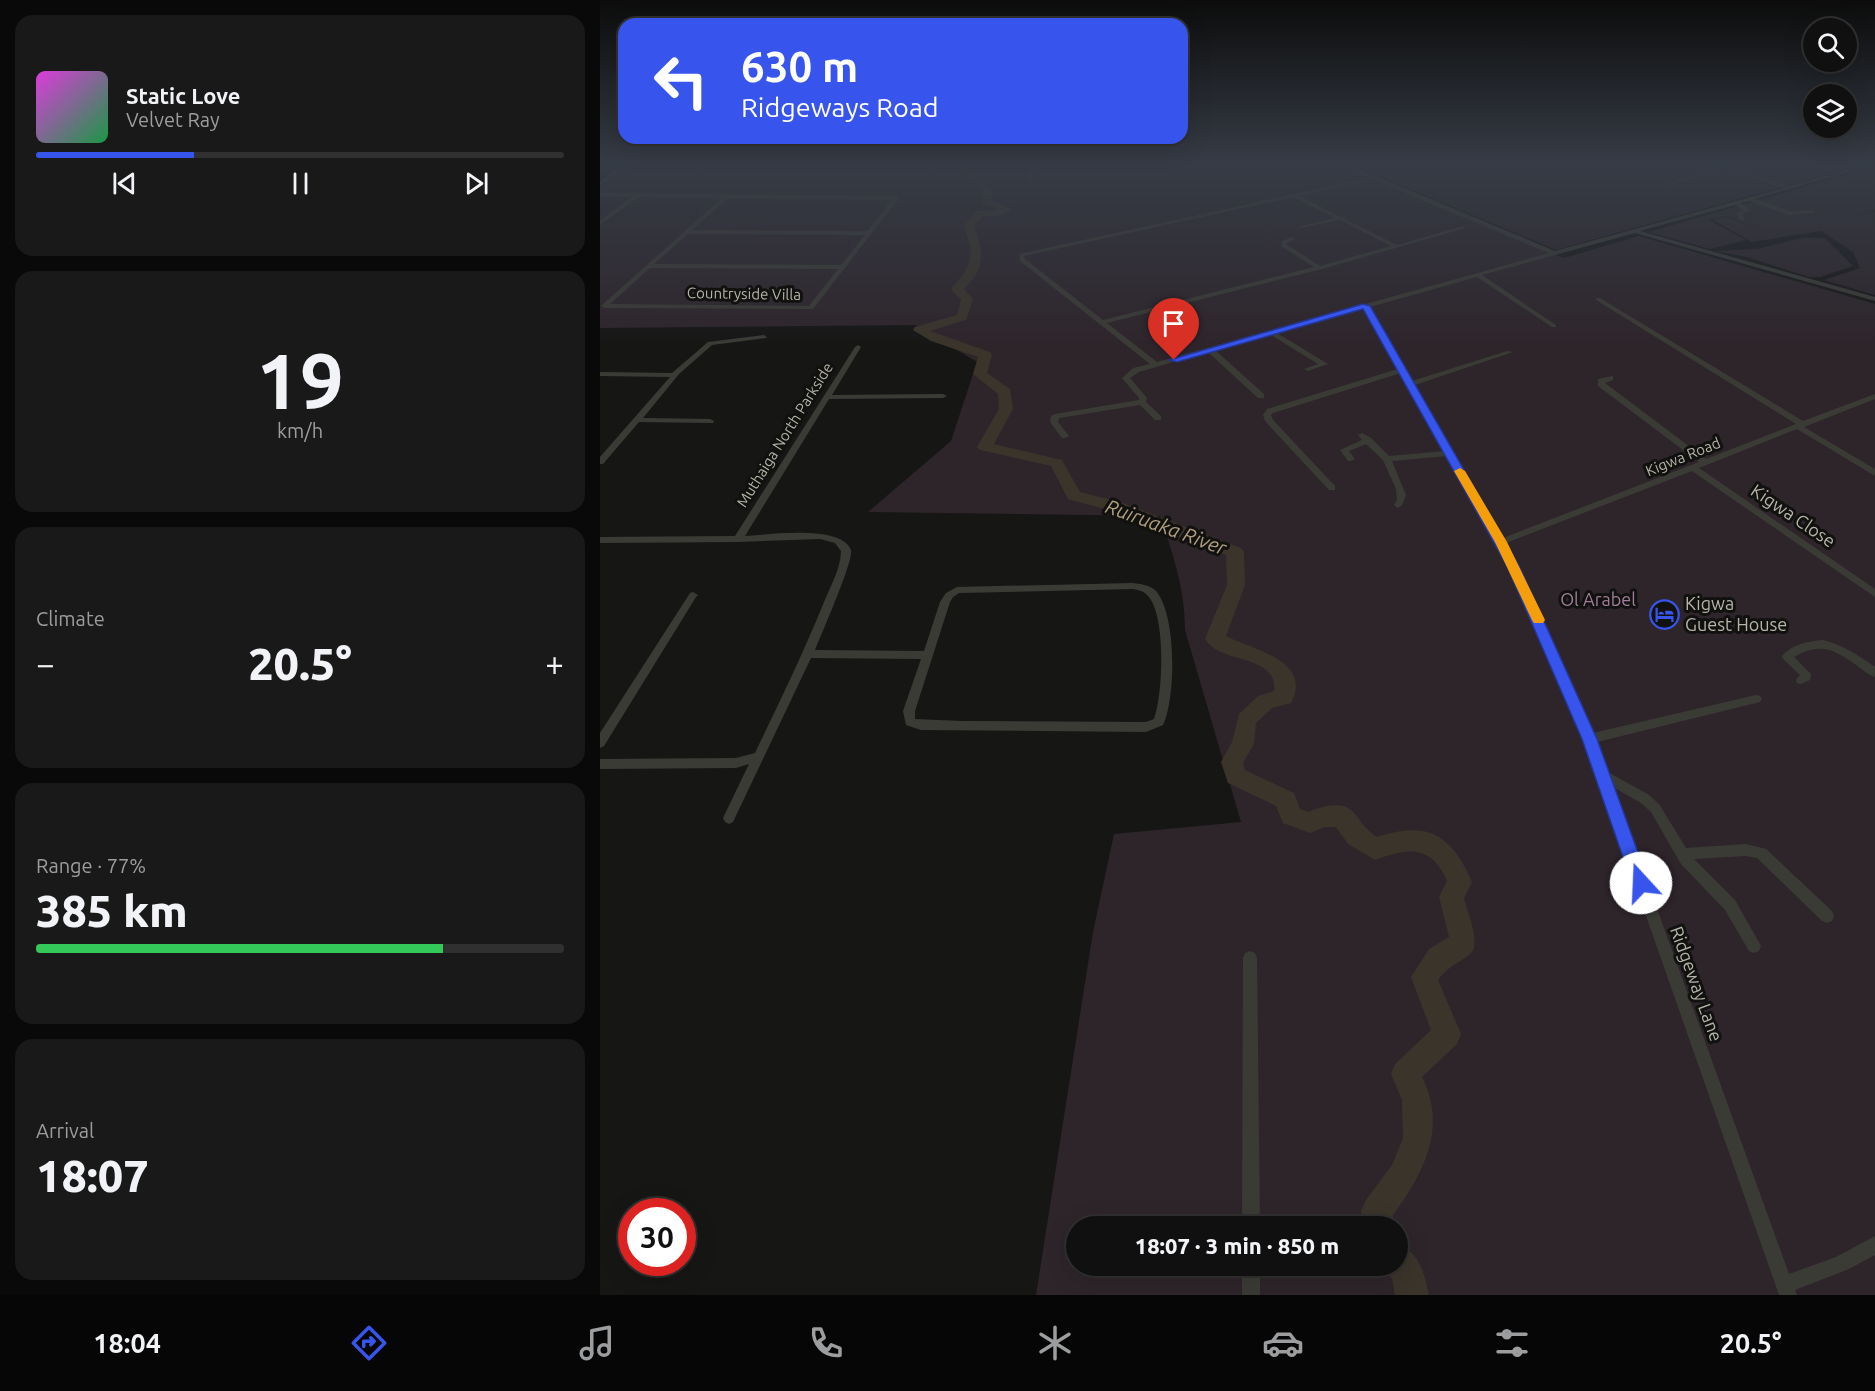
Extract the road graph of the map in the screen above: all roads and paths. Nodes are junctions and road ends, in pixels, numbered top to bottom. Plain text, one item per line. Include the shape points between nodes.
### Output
1 (695, 224) edge
2 (875, 224) edge
3 (1160, 224) edge
4 (1314, 224) edge
5 (1355, 224) edge
6 (1485, 224) edge
7 (1661, 224) edge
8 (1302, 227) dead end
9 (1463, 228) dead end
10 (1637, 231) junction
11 (686, 232) junction
12 (869, 233) junction
13 (1293, 239) dead end
14 (1395, 246) junction
15 (1556, 254) junction
16 (647, 266) junction
17 (843, 267) junction
18 (1320, 268) junction
19 (1479, 276) junction
20 (1598, 299) dead end
21 (1875, 299) edge
22 (1366, 306) junction
23 (1104, 322) junction
24 (1554, 326) dead end
25 (1271, 332) junction
26 (764, 337) dead end
27 (858, 347) dead end
28 (1209, 350) junction
29 (1509, 352) dead end
30 (1156, 365) junction
31 (1308, 369) dead end
32 (1402, 370) junction
33 (600, 374) edge
34 (675, 374) junction
35 (1610, 378) dead end
36 (1410, 384) junction
37 (943, 396) dead end
38 (1261, 396) dead end
39 (1875, 396) edge
40 (826, 398) junction
41 (1142, 402) junction
42 (1158, 418) dead end
43 (637, 420) junction
44 (710, 421) dead end
45 (1801, 426) junction
46 (1065, 436) dead end
47 (1448, 453) junction
48 (1351, 459) dead end
49 (1387, 459) junction
50 (600, 462) edge
51 (1704, 462) junction
52 (1692, 467) junction
53 (1875, 473) edge
54 (1332, 489) dead end
55 (1398, 505) dead end
56 (738, 539) junction
57 (600, 540) edge
58 (1501, 542) junction
59 (1875, 594) edge
60 (693, 595) dead end
61 (808, 654) junction
62 (928, 655) junction
63 (1875, 673) edge
64 (1801, 680) dead end
65 (1756, 699) dead end
66 (1590, 739) junction
67 (600, 743) edge
68 (760, 756) junction
69 (600, 764) edge
70 (1602, 775) junction
71 (729, 818) dead end
72 (1682, 854) junction
73 (1827, 916) dead end
74 (1754, 946) dead end
75 (1250, 958) dead end
76 (1251, 1216) edge
77 (1875, 1245) edge
78 (1251, 1276) edge
79 (1786, 1290) edge
80 (1251, 1295) edge

1 - 11 street
2 - 12 street, Countryside Villa
3 - 23 street via 1021,255 1022,260
4 - 8 street
5 - 14 street
6 - 15 street
7 - 10 street
9 - 14 street
10 - 15 street
10 - 21 street
11 - 12 street
11 - 16 street
12 - 17 street, Countryside Villa
13 - 18 street via 1282,245
14 - 18 street
15 - 19 street
16 - 17 street
16 - 17 street, Countryside Villa via 604,306 808,309
18 - 23 street
19 - 22 street
19 - 24 street
20 - 45 street
22 - 25 street
22 - 32 street, Ridgeway Lane
23 - 30 street
25 - 28 street
25 - 31 street via 1324,364
26 - 34 street via 710,343
27 - 40 street, Muthaiga North Parkside
28 - 30 street
28 - 38 street
29 - 36 street
30 - 41 street via 1136,370 1126,378 1143,398
32 - 36 street, Ridgeway Lane
32 - 54 street via 1267,415
33 - 34 street
34 - 43 street
35 - 51 street via 1601,384
36 - 47 street, Ridgeway Lane
37 - 40 street
39 - 45 street, Kigwa Road
40 - 56 street, Muthaiga North Parkside
41 - 42 street
41 - 46 street via 1055,416 1054,422
43 - 44 street
43 - 50 street
45 - 51 street, Kigwa Road
45 - 53 street
47 - 49 street
47 - 58 street, Ridgeway Lane
48 - 49 street via 1344,450 1365,438
49 - 55 street via 1388,469 1402,494
51 - 52 street, Kigwa Road
52 - 58 street, Kigwa Road
52 - 59 street, Kigwa Close
56 - 57 street
56 - 61 street via 820,536 838,541 846,550
58 - 66 street, Ridgeway Lane
60 - 67 street
61 - 62 street
61 - 68 street
62 - 62 street via 945,602 957,590 1146,588 1154,596 1162,624 1169,675 1164,712 1159,722 1146,727 921,725 910,722 909,711
63 - 64 street via 1840,647 1808,646 1786,656 1806,674
65 - 66 street
66 - 70 street, Ridgeway Lane
68 - 69 street via 736,763
68 - 71 street
70 - 72 street via 1650,803
70 - 79 street, Ridgeway Lane
72 - 73 street via 1746,850 1761,854
72 - 74 street via 1730,905
75 - 76 street
77 - 79 street
78 - 80 street

